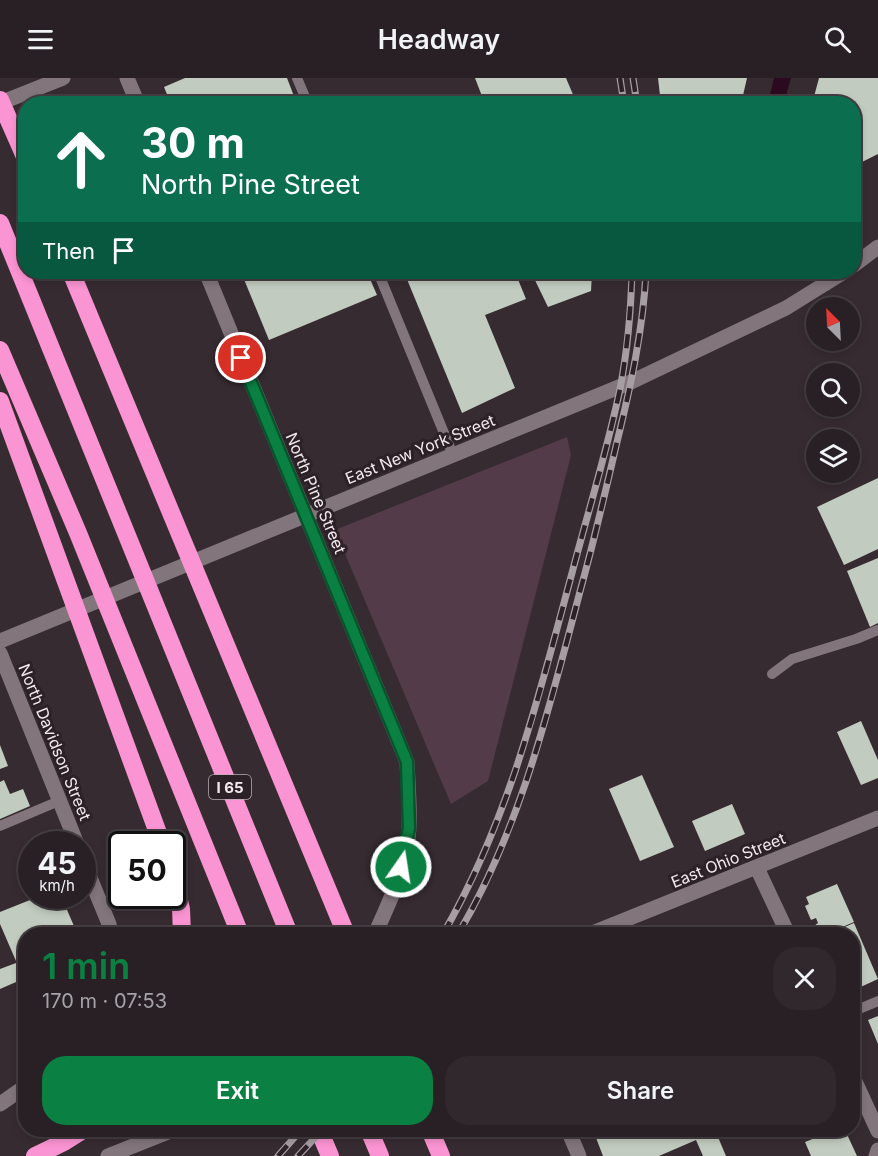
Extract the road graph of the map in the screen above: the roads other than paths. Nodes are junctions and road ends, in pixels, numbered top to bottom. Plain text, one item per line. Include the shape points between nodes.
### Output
1 (63, 78) edge
2 (127, 78) edge
3 (297, 78) edge
4 (135, 96) edge
5 (305, 96) edge
6 (0, 102) edge
7 (18, 142) edge
8 (0, 223) edge
9 (877, 250) edge
10 (861, 260) edge
11 (18, 267) edge
12 (23, 279) edge
13 (74, 279) edge
14 (209, 279) edge
15 (381, 279) edge
16 (833, 279) edge
17 (0, 350) edge
18 (0, 401) edge
19 (453, 455) junction
20 (306, 514) junction
21 (878, 630) edge
22 (0, 641) edge
23 (0, 653) edge
24 (772, 674) dead end
25 (59, 801) junction
26 (878, 818) edge
27 (0, 826) edge
28 (72, 831) edge
29 (157, 831) edge
30 (757, 868) junction
31 (96, 892) edge
32 (181, 909) edge
33 (110, 927) edge
34 (182, 927) edge
35 (237, 927) edge
36 (286, 927) edge
37 (343, 927) edge
38 (378, 927) edge
39 (608, 927) edge
40 (785, 927) edge
41 (878, 1001) edge
42 (860, 1009) edge
43 (18, 1092) edge
44 (860, 1092) edge
45 (0, 1104) edge
46 (878, 1131) edge
47 (72, 1137) edge
48 (156, 1137) edge
49 (322, 1137) edge
50 (372, 1137) edge
51 (433, 1137) edge
52 (571, 1137) edge
53 (878, 1150) edge
54 (34, 1156) edge
55 (108, 1156) edge
56 (330, 1156) edge
57 (380, 1156) edge
58 (441, 1156) edge
59 (579, 1156) edge
60 (876, 1156) edge

1 - 6 main road
2 - 4 main road
3 - 5 lane
6 - 7 highway
8 - 11 highway, I 65
9 - 10 main road
12 - 36 highway, I 65
13 - 37 highway
14 - 20 main road, North Pine Street
15 - 19 lane
16 - 19 main road, East New York Street via 786,308 712,345
17 - 35 highway
18 - 29 highway
19 - 20 main road, East New York Street
20 - 22 main road, East New York Street
20 - 38 main road, North Pine Street via 407,762 409,828 392,896
21 - 24 lane via 792,659
23 - 25 main road, North Davidson Street
25 - 27 lane
25 - 28 main road, North Davidson Street
26 - 30 main road, East Ohio Street
30 - 39 main road, East Ohio Street
30 - 40 main road
31 - 33 main road
32 - 34 highway
41 - 42 lane
43 - 45 main road
44 - 46 main road
47 - 54 highway
48 - 55 main road
49 - 56 highway
50 - 57 highway
51 - 58 highway
52 - 59 main road
53 - 60 main road

